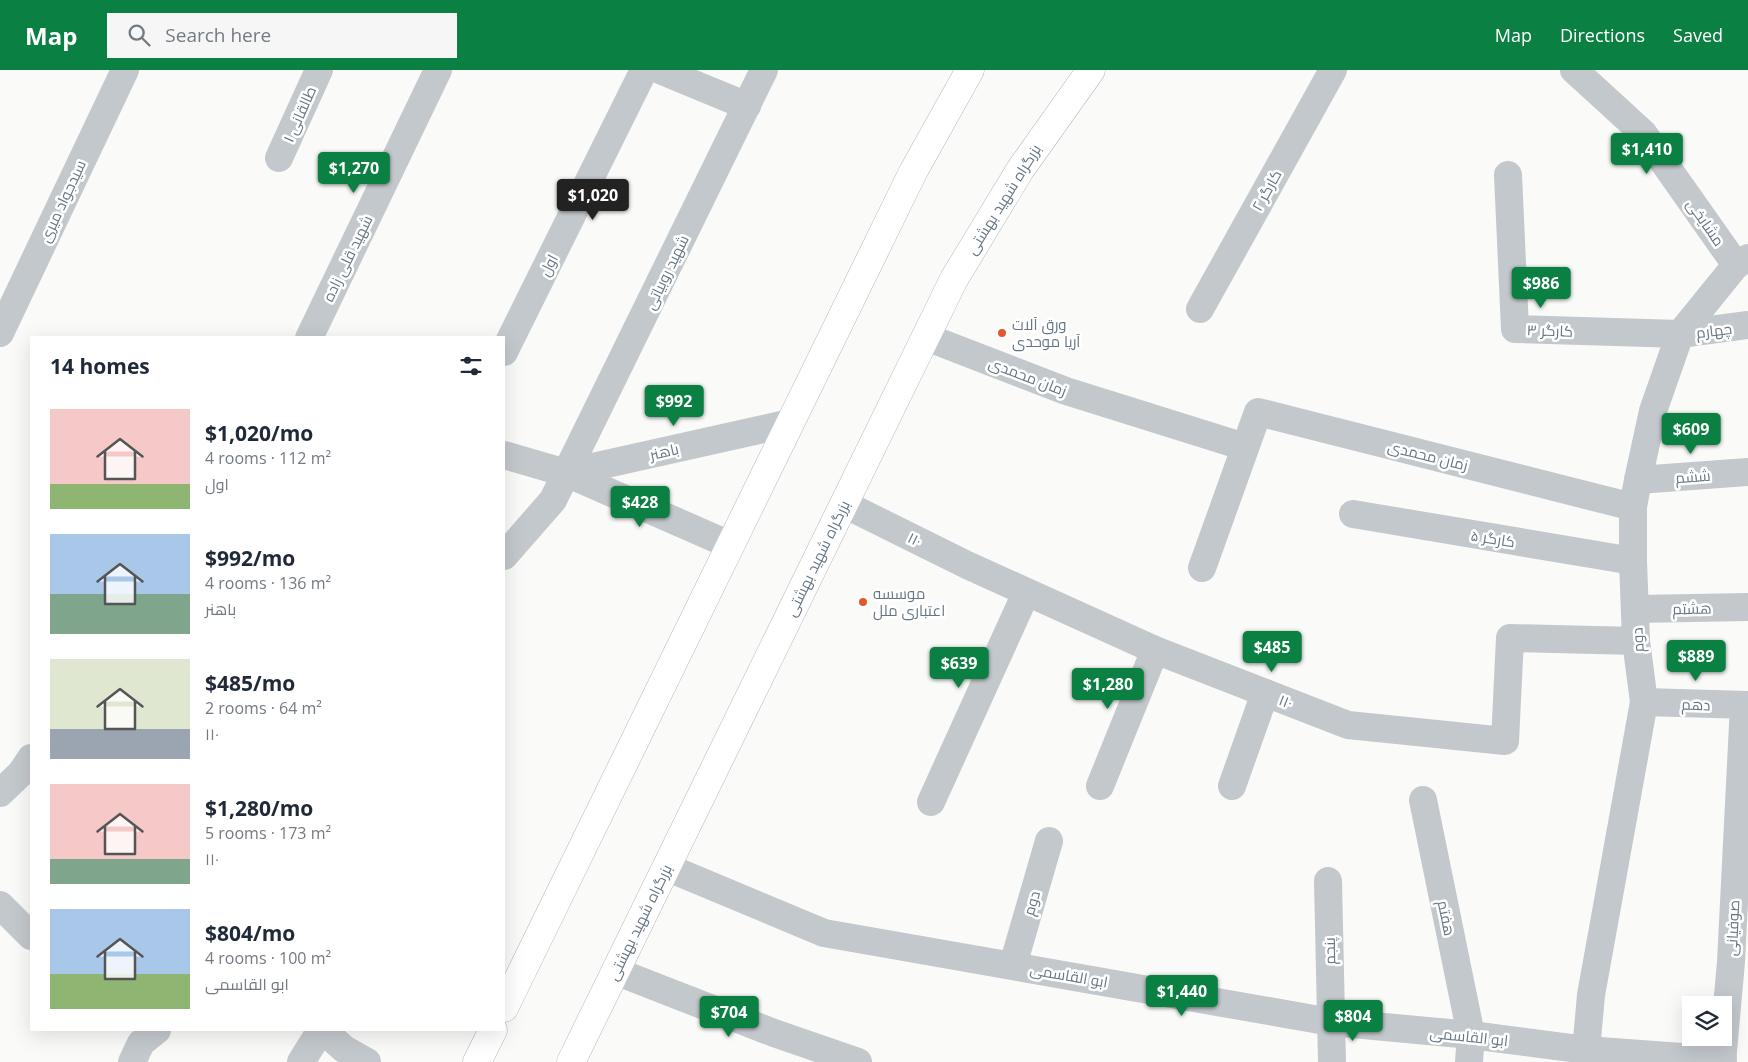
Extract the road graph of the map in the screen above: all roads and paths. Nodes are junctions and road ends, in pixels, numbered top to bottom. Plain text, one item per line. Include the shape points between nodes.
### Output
1 (125, 70) edge
2 (319, 70) edge
3 (438, 70) edge
4 (644, 70) edge
5 (660, 70) edge
6 (764, 70) edge
7 (970, 70) edge
8 (1091, 70) edge
9 (1333, 70) edge
10 (1574, 70) edge
11 (747, 106) junction
12 (280, 158) dead end
13 (1508, 175) dead end
14 (1742, 262) edge
15 (1200, 309) dead end
16 (1748, 325) edge
17 (0, 333) edge
18 (1680, 334) junction
19 (310, 336) edge
20 (926, 337) junction
21 (505, 350) edge
22 (790, 423) junction
23 (1245, 447) junction
24 (505, 455) edge
25 (1748, 472) edge
26 (566, 473) junction
27 (1638, 480) junction
28 (844, 504) junction
29 (1634, 507) junction
30 (1352, 514) dead end
31 (730, 545) junction
32 (505, 555) edge
33 (1633, 561) junction
34 (1202, 568) dead end
35 (1026, 593) junction
36 (1748, 607) edge
37 (1636, 609) junction
38 (1636, 641) junction
39 (1155, 650) junction
40 (1265, 693) junction
41 (1644, 702) junction
42 (1746, 705) edge
43 (28, 769) edge
44 (1100, 786) dead end
45 (1232, 786) dead end
46 (0, 793) edge
47 (1423, 800) dead end
48 (931, 802) dead end
49 (1049, 841) dead end
50 (666, 867) junction
51 (1328, 880) dead end
52 (0, 905) edge
53 (30, 935) edge
54 (1739, 964) edge
55 (1013, 965) junction
56 (615, 971) junction
57 (505, 1006) edge
58 (1331, 1022) junction
59 (321, 1031) edge
60 (323, 1031) edge
61 (492, 1031) edge
62 (1471, 1035) junction
63 (1585, 1056) edge
64 (1722, 1061) edge
65 (301, 1062) edge
66 (367, 1062) edge
67 (477, 1062) edge
68 (571, 1062) edge
69 (858, 1062) edge
70 (1332, 1062) edge
71 (1469, 1062) edge

1 - 17 street, سیدجواد میری
2 - 12 street, طالقانی ۱
3 - 19 street, شهید قلی زاده
4 - 21 street, اول
5 - 11 street
6 - 11 street, شهید روبیاتی
7 - 22 highway via 913,172
8 - 20 highway, بزرگراه شهید بهشتی via 1004,194 958,273
9 - 15 street, کارگر ۲
10 - 14 street, مشایخی via 1644,133
11 - 26 street, شهید روبیاتی
13 - 18 street, کارگر ۳ via 1515,329
14 - 18 street, دوم
16 - 18 street, چهارم
18 - 27 street, دوم via 1653,411
20 - 23 street, زمان محمدی via 1066,391
20 - 28 highway, بزرگراه شهید بهشتی
22 - 26 street, باهنر
22 - 31 highway
23 - 29 street, زمان محمدی via 1258,412
23 - 34 street, زمان محمدی
24 - 26 street, باهنر
25 - 27 street, ششم
26 - 31 street, باهنر
26 - 32 street, شهید روبیاتی via 553,500
27 - 29 street, دوم
28 - 35 street, ۱۱۰
28 - 50 highway, بزرگراه شهید بهشتی
29 - 33 street, دوم
30 - 33 street, کارگر ۵
31 - 57 highway
33 - 37 street, دوم
35 - 39 street, ۱۱۰
35 - 48 street
36 - 37 street, هشتم
37 - 38 street, دوم
38 - 40 street, ۱۱۰ via 1510,638 1505,741 1348,725
38 - 41 street, دوم
39 - 40 street, ۱۱۰
39 - 44 street
40 - 45 street
41 - 42 street, دهم
41 - 63 street, دوم via 1591,995
42 - 54 street, صوفیانی
43 - 46 street
47 - 62 street, هفتم
49 - 55 street, دوم
50 - 55 street, ابو القاسمی via 824,933
50 - 56 highway, بزرگراه شهید بهشتی
51 - 58 street, پنجم
52 - 53 street
54 - 64 street, صوفیانی
55 - 58 street, ابو القاسمی
56 - 68 highway, بزرگراه شهید بهشتی
56 - 69 street
58 - 62 street, ابو القاسمی
58 - 70 street, پنجم
59 - 65 street
60 - 66 street via 344,1049
61 - 67 highway
62 - 63 street, ابو القاسمی
62 - 71 street
63 - 64 street, ابو القاسمی

